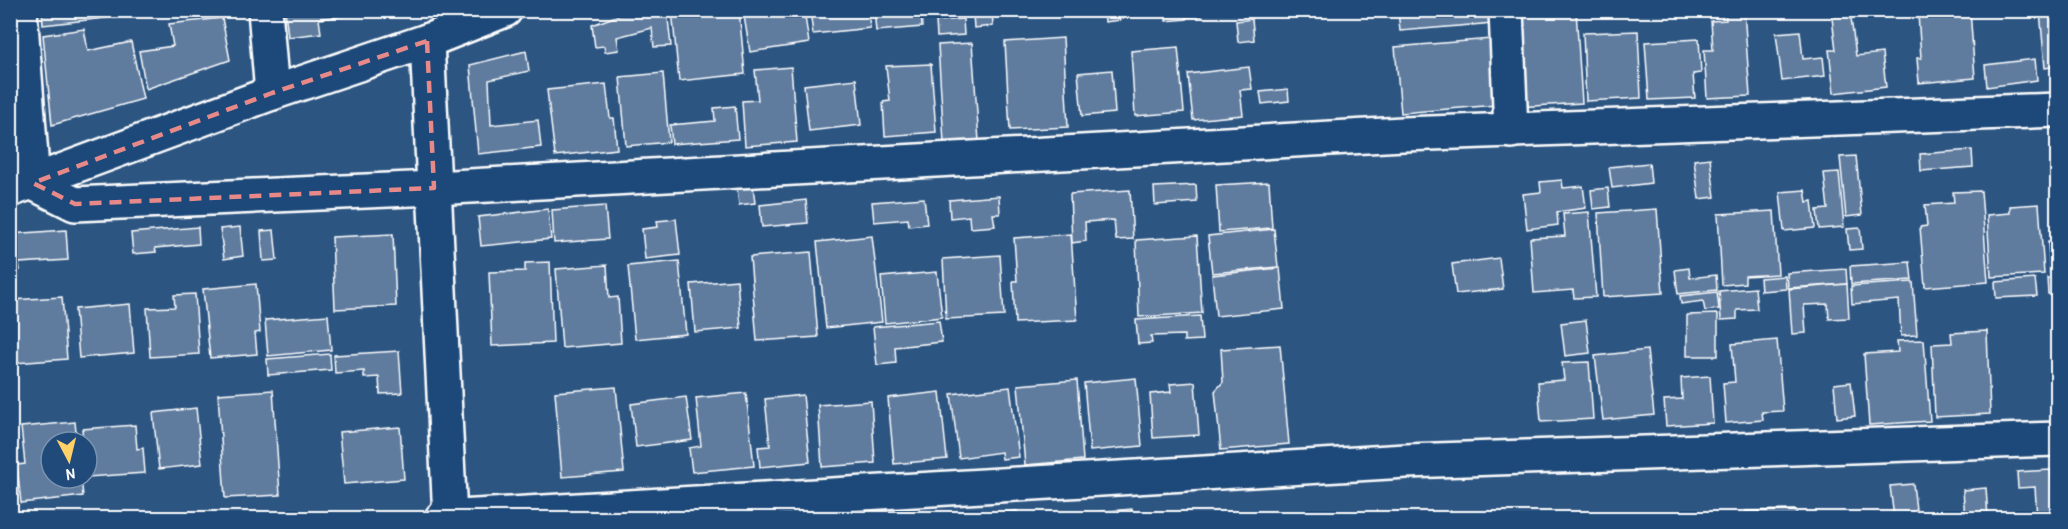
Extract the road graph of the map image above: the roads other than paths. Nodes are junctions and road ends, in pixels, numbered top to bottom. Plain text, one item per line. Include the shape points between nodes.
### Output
1 (20, 10) edge
2 (265, 10) edge
3 (1506, 10) edge
4 (507, 11) edge
5 (427, 41) junction
6 (273, 93) junction
7 (2058, 110) edge
8 (1511, 131) junction
9 (22, 187) edge
10 (434, 188) junction
11 (2058, 439) edge
12 (450, 518) edge
13 (442, 519) edge

1 - 9 street
2 - 6 street
3 - 8 street
4 - 5 street
5 - 6 street
5 - 10 street
6 - 9 street
7 - 8 street
8 - 10 street
9 - 10 street via 75,204
10 - 12 street
11 - 12 street via 1406,461
12 - 13 street

